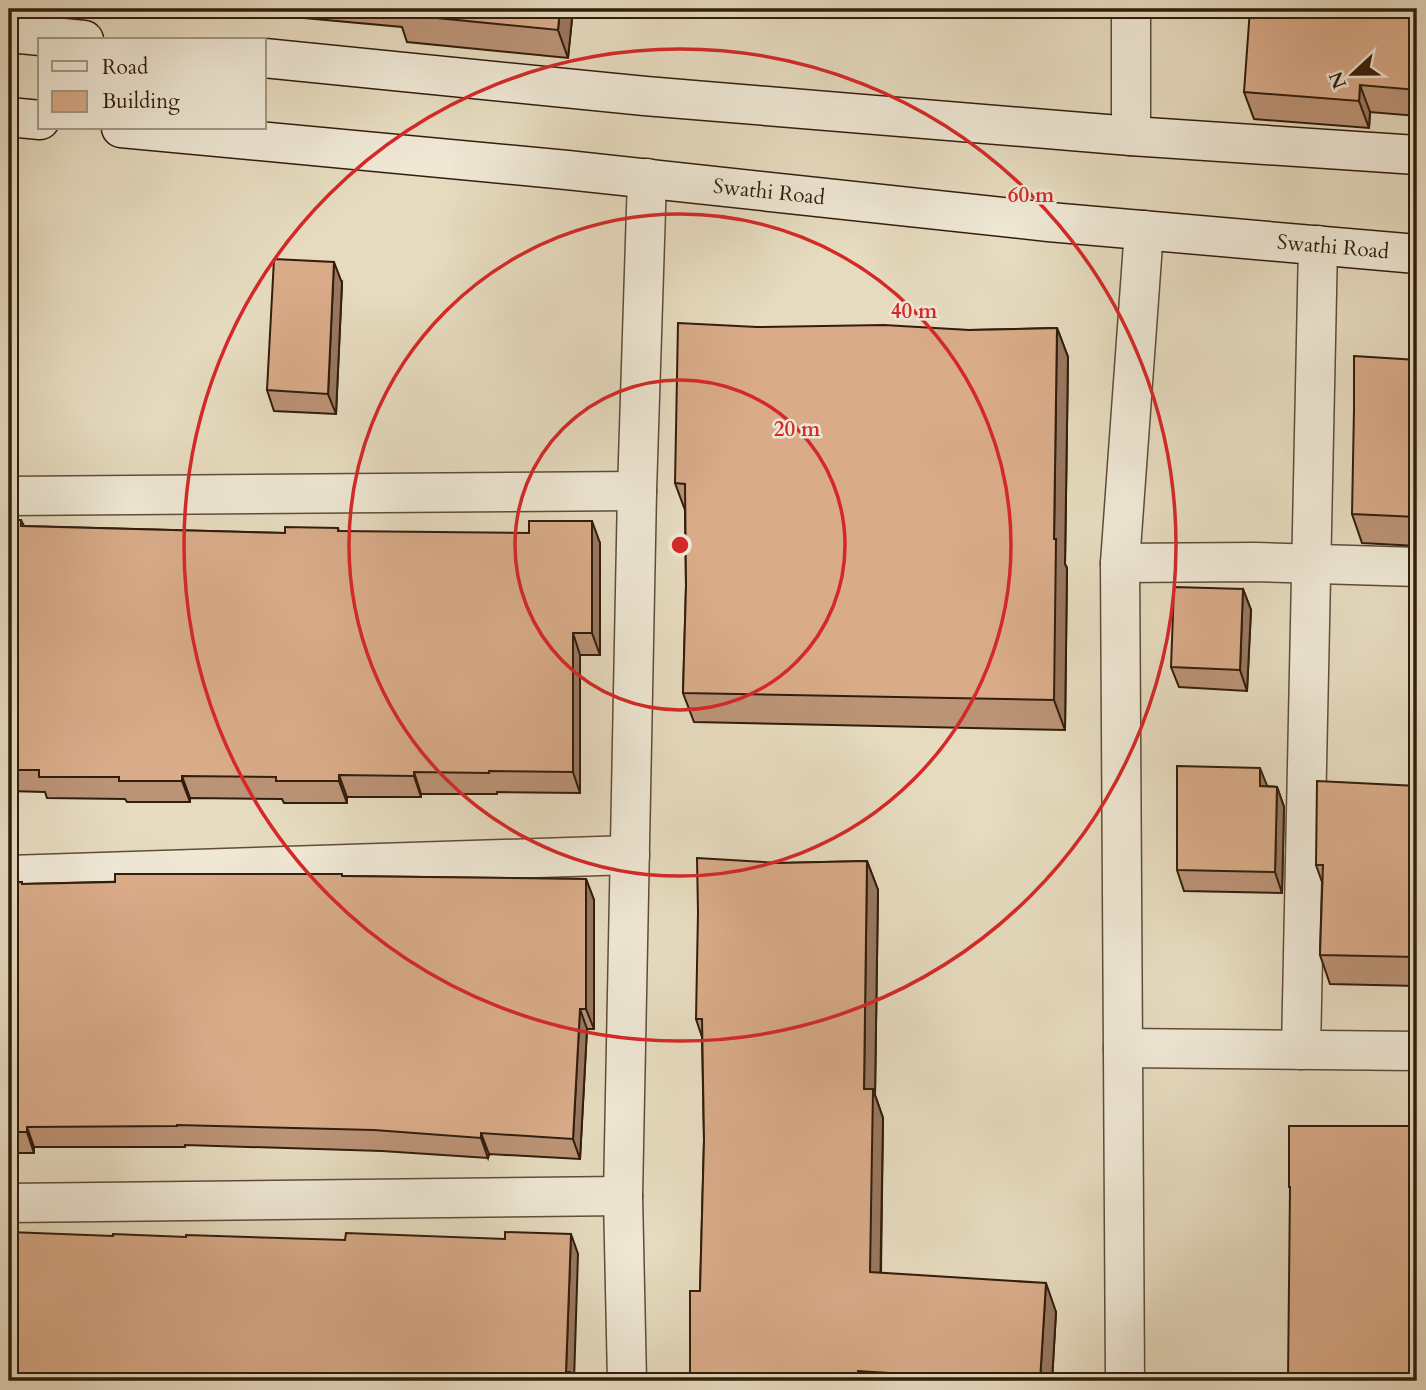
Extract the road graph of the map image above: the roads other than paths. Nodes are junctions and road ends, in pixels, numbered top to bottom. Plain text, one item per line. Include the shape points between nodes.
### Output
1 (1131, 9) edge
2 (9, 33) edge
3 (63, 38) edge
4 (266, 58) edge
5 (9, 117) edge
6 (38, 120) edge
7 (142, 130) edge
8 (1131, 136) junction
9 (1417, 155) edge
10 (647, 178) junction
11 (1144, 230) junction
12 (1318, 245) junction
13 (1417, 254) edge
14 (637, 491) junction
15 (9, 496) edge
16 (1121, 562) junction
17 (1311, 564) junction
18 (1417, 567) edge
19 (630, 855) junction
20 (9, 875) edge
21 (1123, 1048) junction
22 (1301, 1050) junction
23 (1417, 1051) edge
24 (623, 1196) junction
25 (9, 1203) edge
26 (627, 1381) edge
27 (1125, 1381) edge

1 - 8 street
2 - 3 street
4 - 8 street via 645,96
5 - 6 street
7 - 10 street, Swathi Road
8 - 9 street
10 - 11 street, Swathi Road
10 - 14 street
11 - 12 street, Swathi Road
11 - 16 street
12 - 13 street, Swathi Road
12 - 17 street
14 - 15 street
14 - 19 street
16 - 17 street
16 - 21 street
17 - 18 street
17 - 22 street
19 - 20 street
19 - 24 street
21 - 22 street
21 - 27 street
22 - 23 street
24 - 25 street
24 - 26 street

